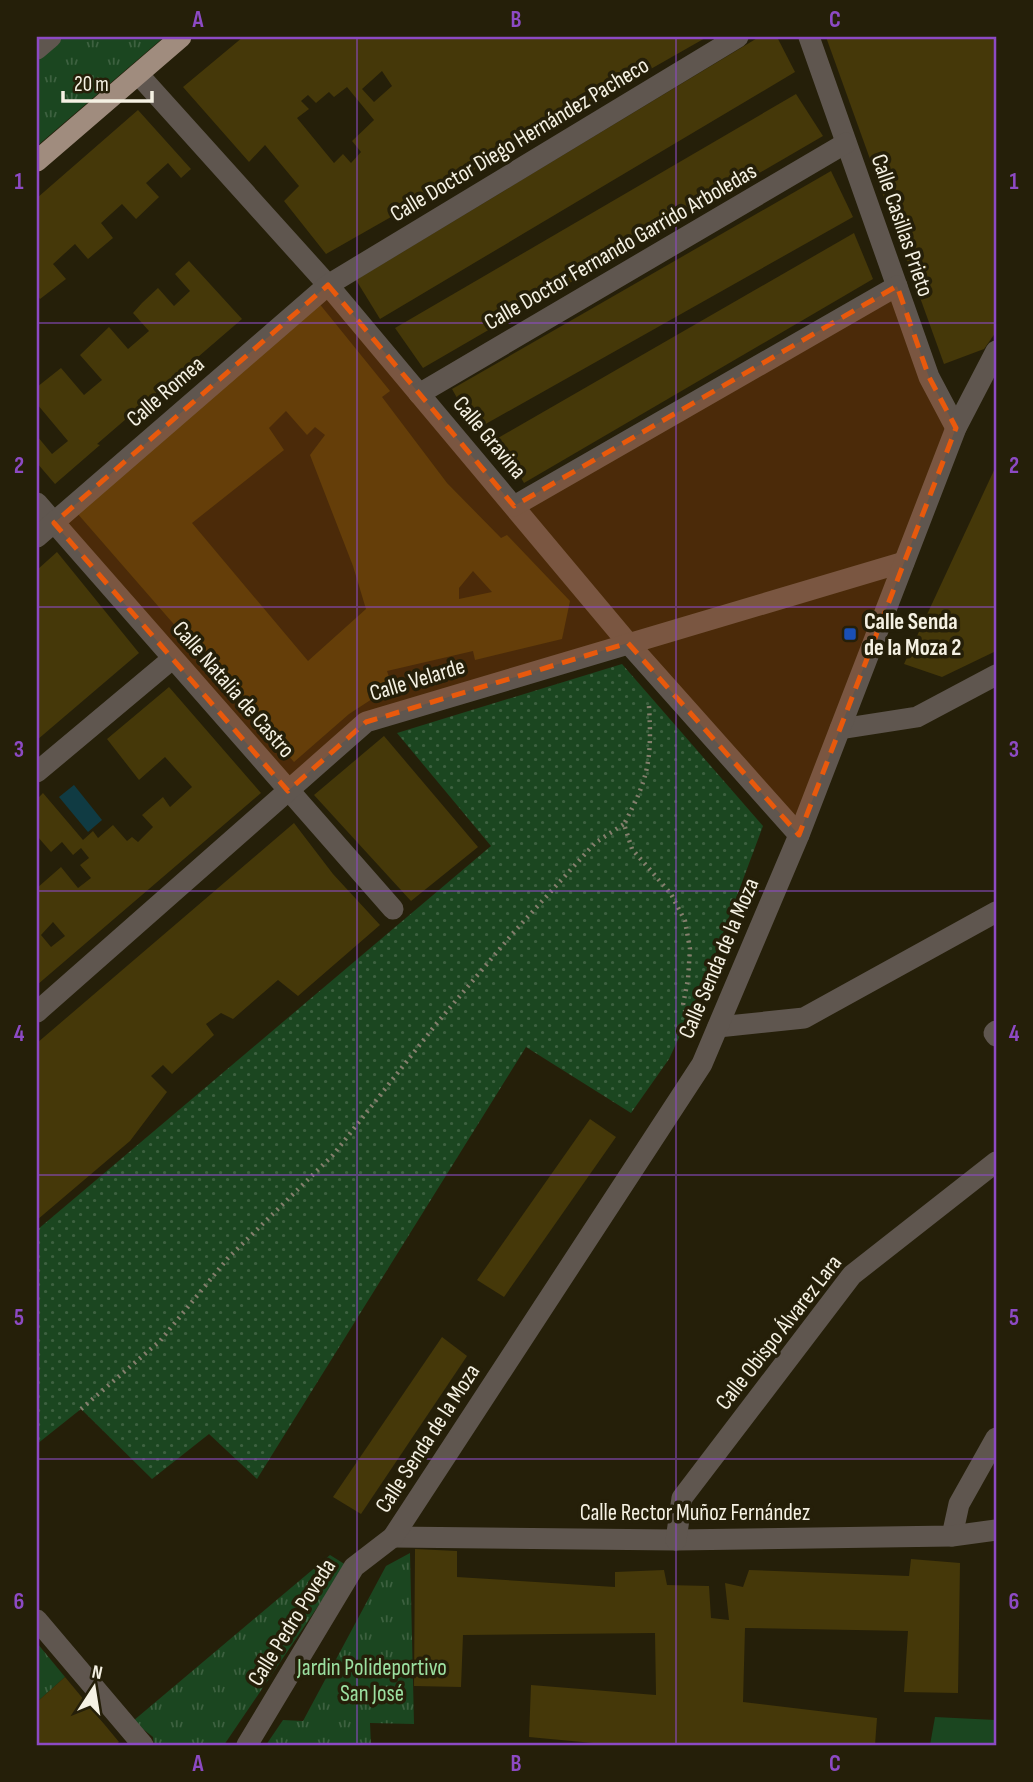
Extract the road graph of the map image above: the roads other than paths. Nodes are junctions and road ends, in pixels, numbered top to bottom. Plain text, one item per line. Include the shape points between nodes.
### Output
1 (51, 37) edge
2 (181, 37) edge
3 (738, 37) edge
4 (809, 37) edge
5 (37, 49) edge
6 (138, 74) junction
7 (846, 143) junction
8 (37, 161) edge
9 (328, 285) junction
10 (897, 286) junction
11 (996, 351) edge
12 (419, 394) junction
13 (956, 428) junction
14 (37, 503) edge
15 (514, 506) junction
16 (54, 523) junction
17 (37, 537) edge
18 (904, 562) junction
19 (628, 643) junction
20 (172, 659) junction
21 (996, 675) edge
22 (840, 729) junction
23 (37, 772) edge
24 (288, 791) junction
25 (799, 835) junction
26 (393, 909) dead end
27 (994, 920) edge
28 (37, 1012) edge
29 (718, 1027) junction
30 (996, 1162) edge
31 (996, 1437) edge
32 (996, 1531) edge
33 (952, 1536) junction
34 (393, 1537) junction
35 (676, 1540) junction
36 (37, 1620) edge
37 (143, 1745) edge
38 (247, 1745) edge

1 - 5 street
2 - 6 main road
3 - 9 street, Calle Doctor Diego Hernández Pacheco
4 - 7 street, Calle Casillas Prieto
6 - 8 main road
6 - 9 street, Calle Gravina
7 - 10 street, Calle Casillas Prieto
7 - 12 street, Calle Doctor Fernando Garrido Arboledas
9 - 12 street, Calle Gravina
9 - 16 street, Calle Romea
10 - 13 street, Calle Casillas Prieto via 929,377
10 - 15 street
11 - 13 street, Calle Senda de la Moza
12 - 15 street, Calle Gravina
13 - 18 street, Calle Senda de la Moza
14 - 16 street, Calle Natalia de Castro
15 - 19 street, Calle Gravina
16 - 17 street, Calle Romea
16 - 20 street, Calle Natalia de Castro
18 - 19 street, Calle Velarde
18 - 22 street, Calle Senda de la Moza
19 - 24 street, Calle Velarde via 366,722
19 - 25 street, Calle Gravina
20 - 23 street
20 - 24 street, Calle Natalia de Castro
21 - 22 street via 917,716
22 - 25 street, Calle Senda de la Moza
24 - 26 street, Calle Natalia de Castro
24 - 28 street, Calle Velarde
25 - 29 street, Calle Senda de la Moza
27 - 29 street via 804,1018
29 - 34 street, Calle Senda de la Moza via 702,1064
30 - 35 street, Calle Obispo Álvarez Lara via 852,1275 682,1498
31 - 33 street via 959,1504
32 - 33 street, Calle Rector Muñoz Fernández
33 - 35 street, Calle Rector Muñoz Fernández
34 - 35 street, Calle Rector Muñoz Fernández
34 - 38 street, Calle Pedro Poveda via 354,1567
36 - 37 street

